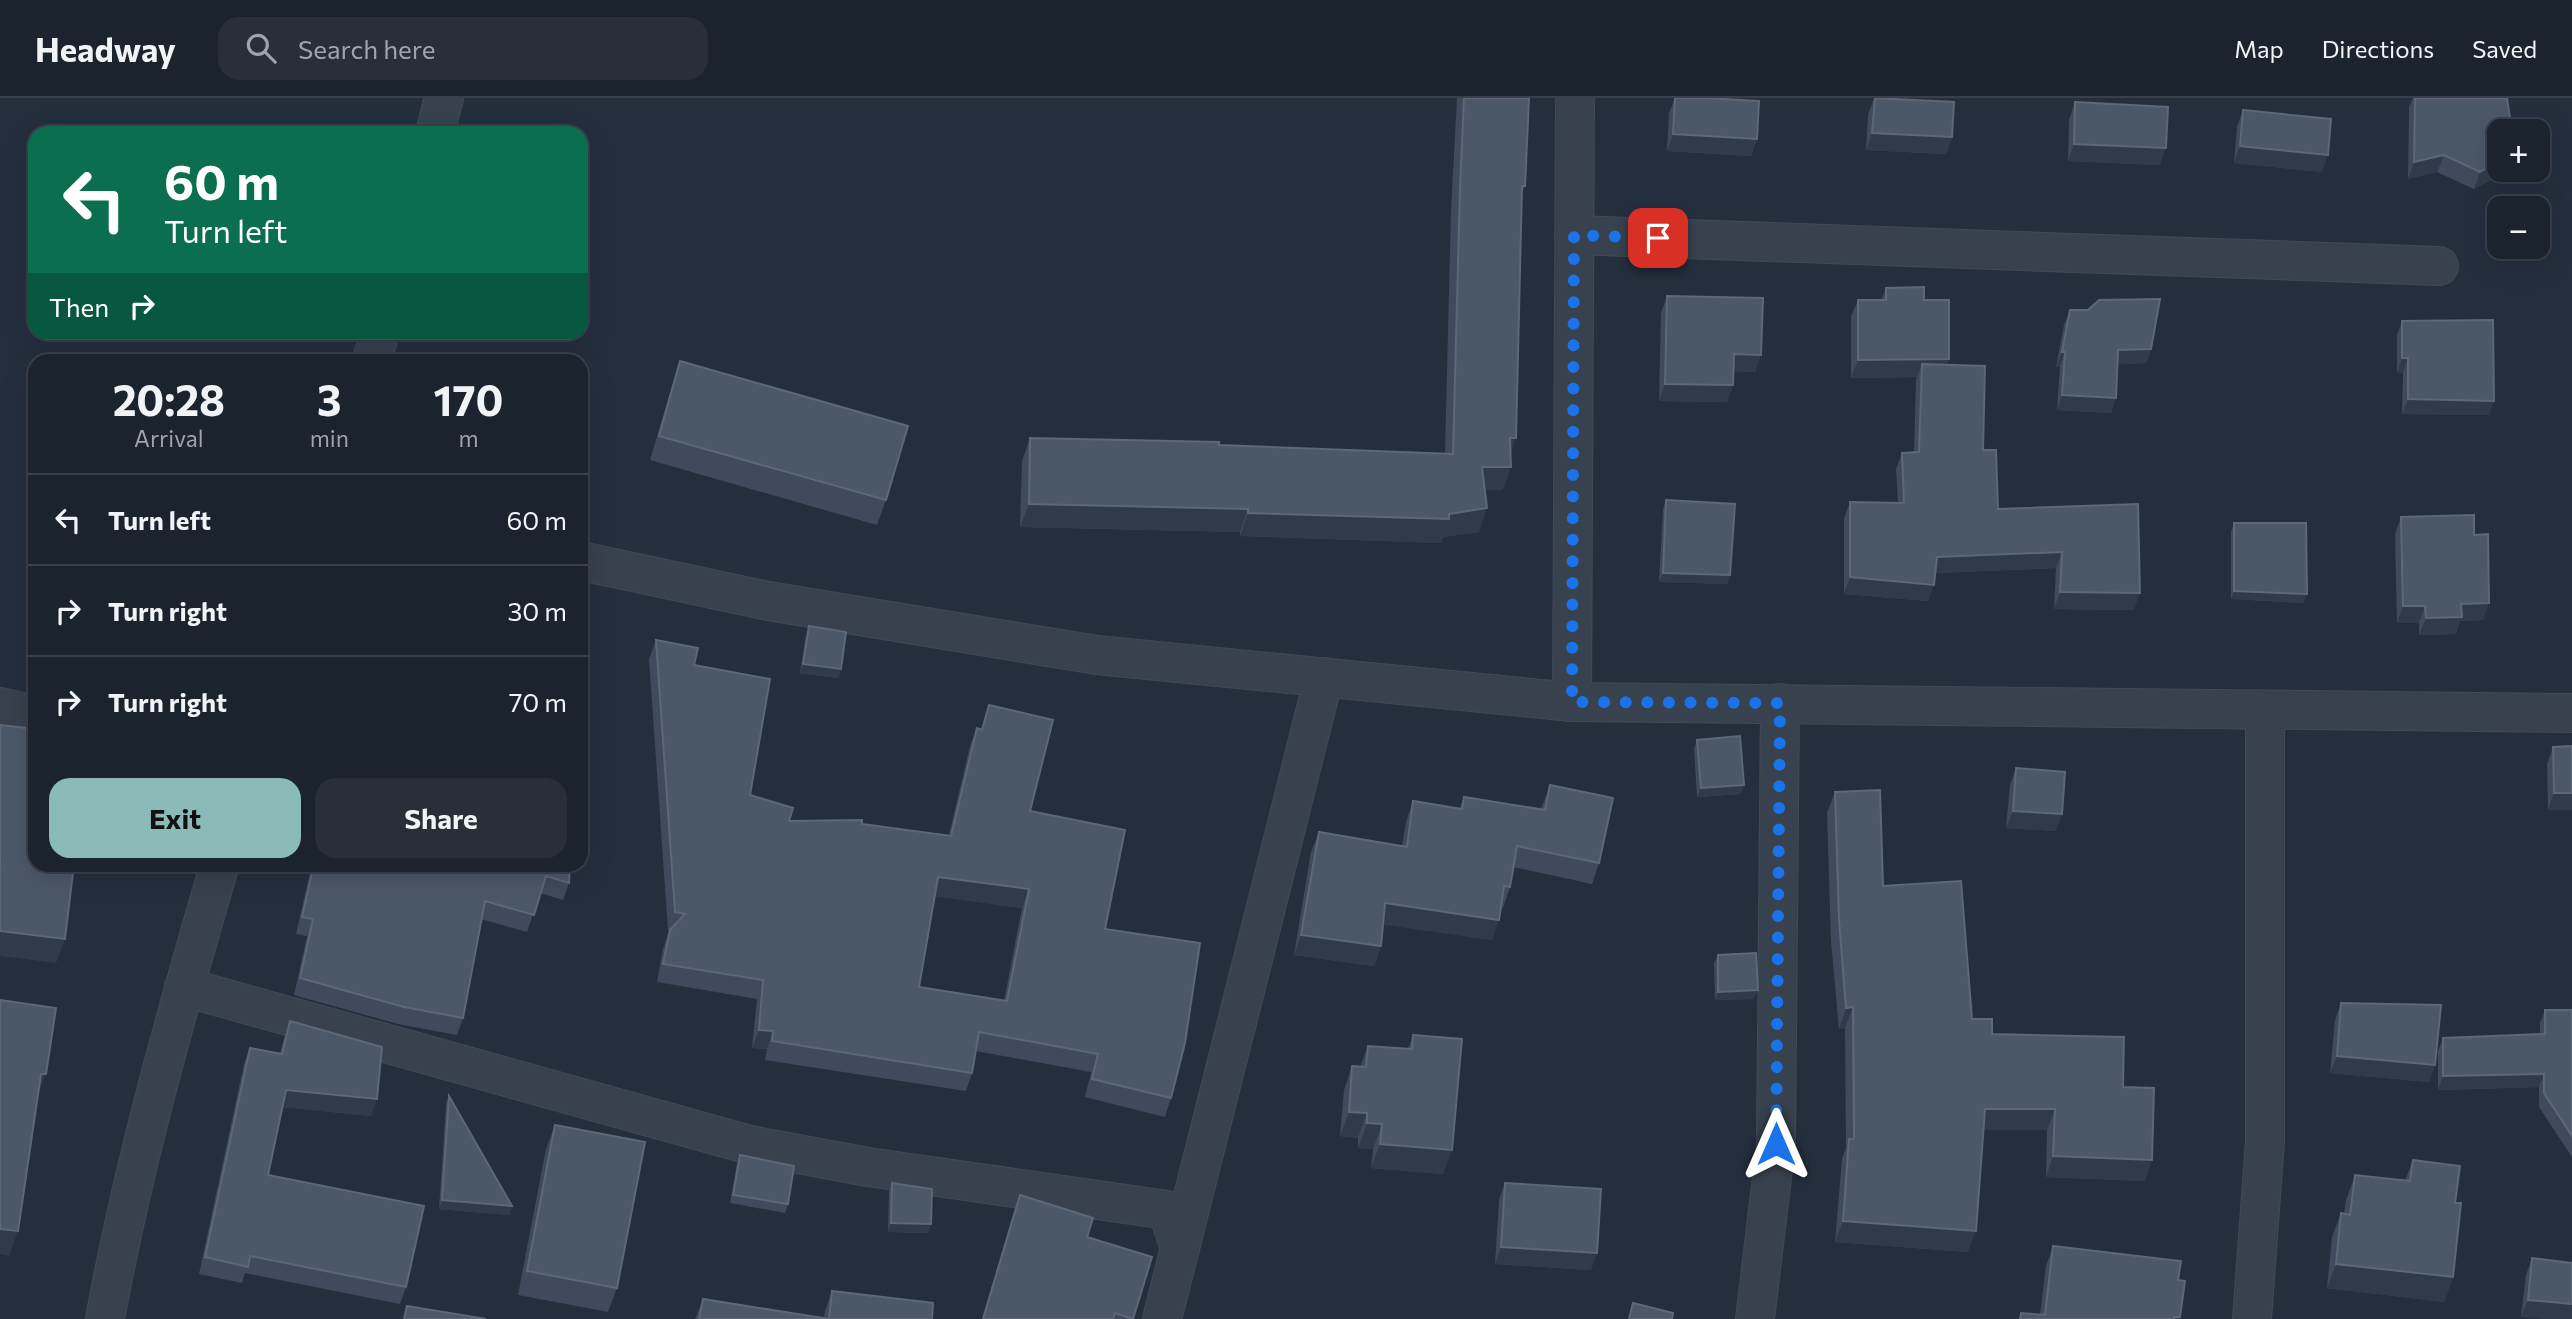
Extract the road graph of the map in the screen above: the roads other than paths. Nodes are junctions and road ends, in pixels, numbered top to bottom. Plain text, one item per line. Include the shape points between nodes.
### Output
1 (444, 98) edge
2 (1575, 98) edge
3 (437, 126) edge
4 (1574, 235) junction
5 (2440, 266) dead end
6 (588, 562) edge
7 (1324, 677) junction
8 (1572, 702) junction
9 (1780, 703) junction
10 (0, 707) edge
11 (2265, 709) junction
12 (28, 713) edge
13 (2572, 713) edge
14 (218, 872) edge
15 (184, 987) junction
16 (1180, 1248) junction
17 (105, 1319) edge
18 (1162, 1319) edge
19 (1755, 1319) edge
20 (2252, 1319) edge

1 - 3 street
2 - 4 street
4 - 5 street
4 - 8 street
6 - 7 street via 768,601 1097,655
7 - 8 street
7 - 16 street
8 - 9 street
9 - 11 street
9 - 19 street via 1776,1144
10 - 12 street
11 - 13 street
11 - 20 street via 2264,1141
14 - 15 street
15 - 16 street via 750,1145 868,1167 1167,1210
15 - 17 street via 117,1252
16 - 18 street

